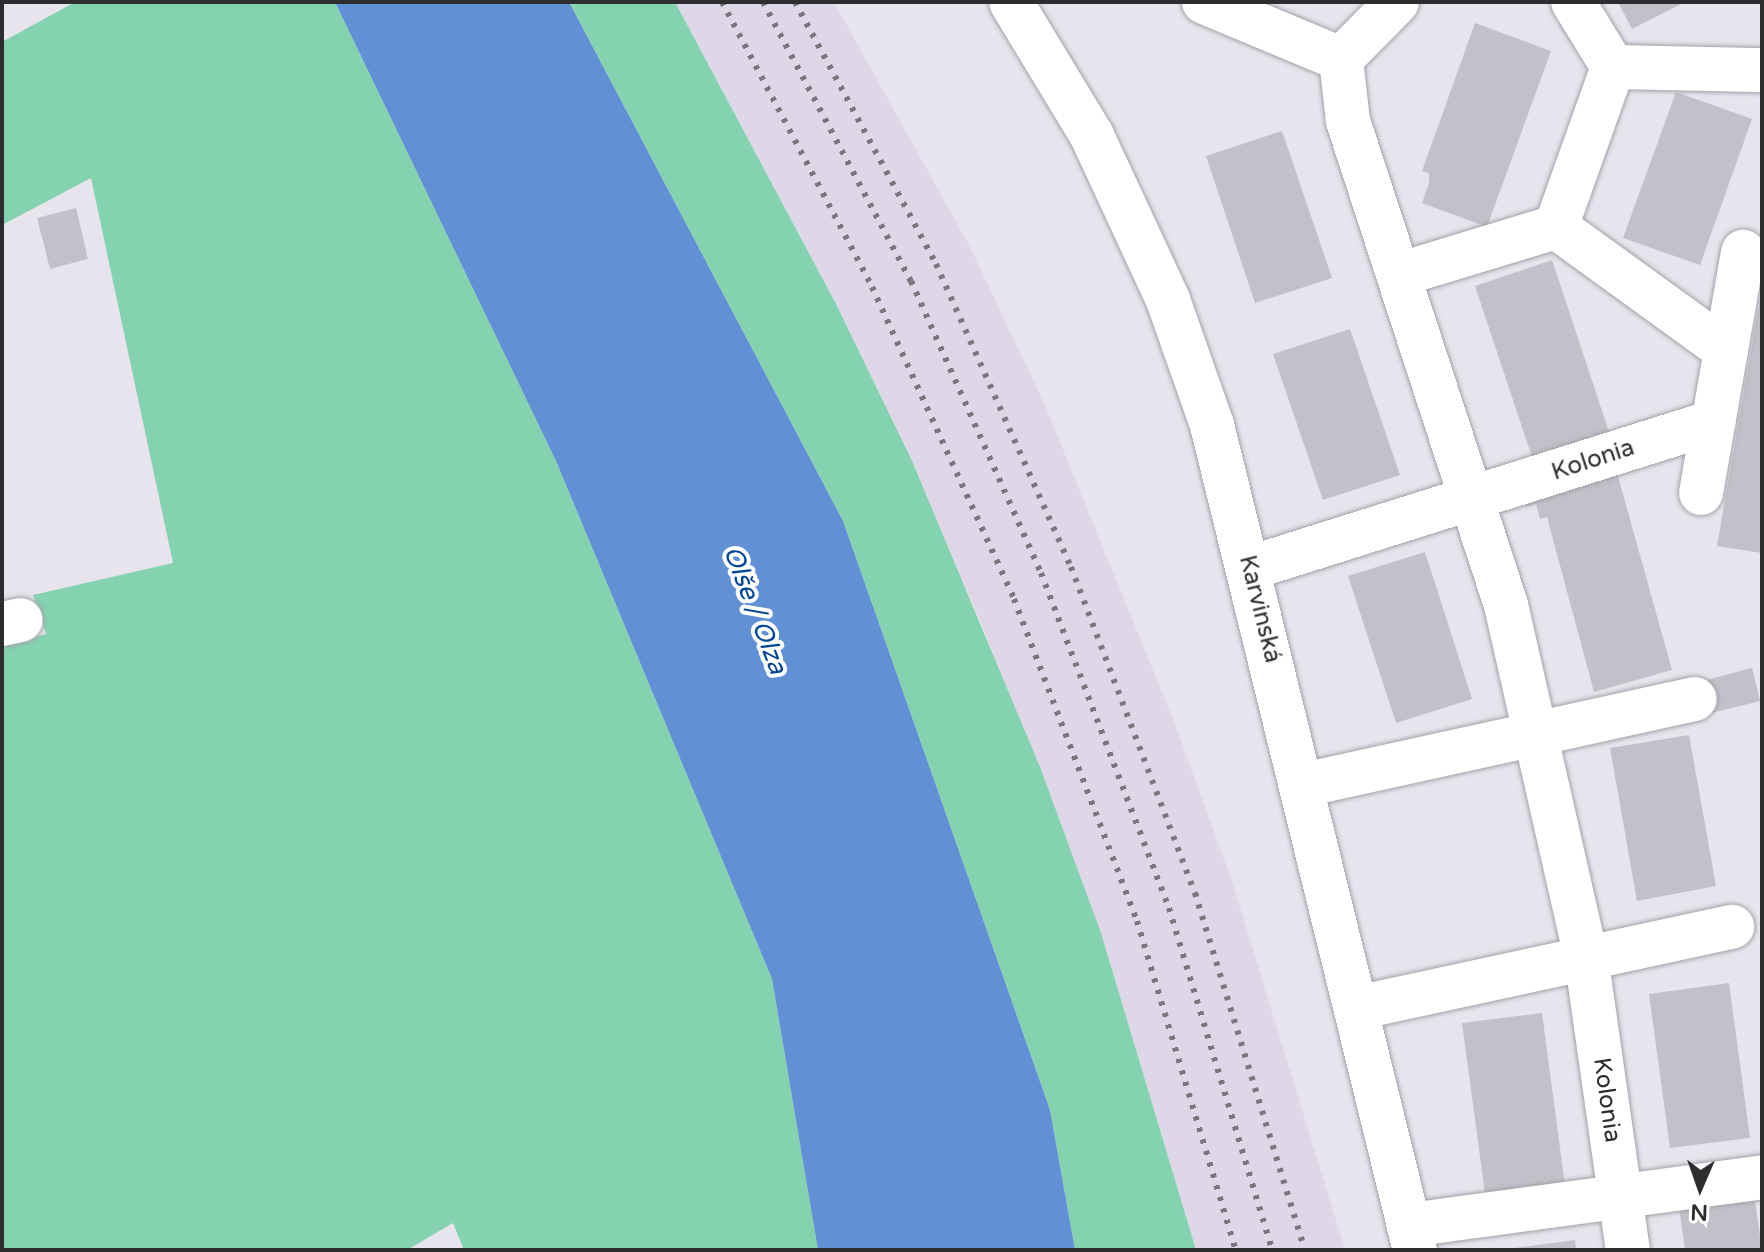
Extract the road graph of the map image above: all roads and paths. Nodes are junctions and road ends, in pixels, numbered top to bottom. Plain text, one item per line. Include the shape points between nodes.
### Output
1 (1011, 2) edge
2 (1204, 2) edge
3 (1397, 2) edge
4 (1573, 2) edge
5 (1341, 59) junction
6 (1613, 67) junction
7 (1762, 70) edge
8 (1556, 227) junction
9 (1743, 252) dead end
10 (1401, 274) junction
11 (1726, 350) junction
12 (1714, 422) junction
13 (1701, 493) dead end
14 (1472, 498) junction
15 (1250, 568) junction
16 (1695, 699) dead end
17 (1536, 734) junction
18 (1303, 785) junction
19 (1732, 927) dead end
20 (1586, 956) junction
21 (1356, 1008) junction
22 (1762, 1177) edge
23 (1621, 1197) junction
24 (1412, 1238) edge
25 (1628, 1250) edge

1 - 15 street, Karvinská via 1092,136 1168,300 1212,425
2 - 5 street
3 - 5 street
4 - 6 street
5 - 10 street, Kolonia via 1348,121
6 - 7 street
6 - 8 street
8 - 10 street
8 - 11 street
9 - 11 street
10 - 14 street, Kolonia
11 - 12 street
12 - 13 street
12 - 14 street, Kolonia
14 - 15 street, Kolonia
14 - 17 street, Kolonia via 1506,605
15 - 18 street, Karvinská
16 - 17 street
17 - 18 street
17 - 20 street, Kolonia
18 - 21 street, Karvinská
19 - 20 street
20 - 21 street
20 - 23 street, Kolonia
21 - 24 street, Karvinská
22 - 23 street
23 - 24 street
23 - 25 street, Kolonia

